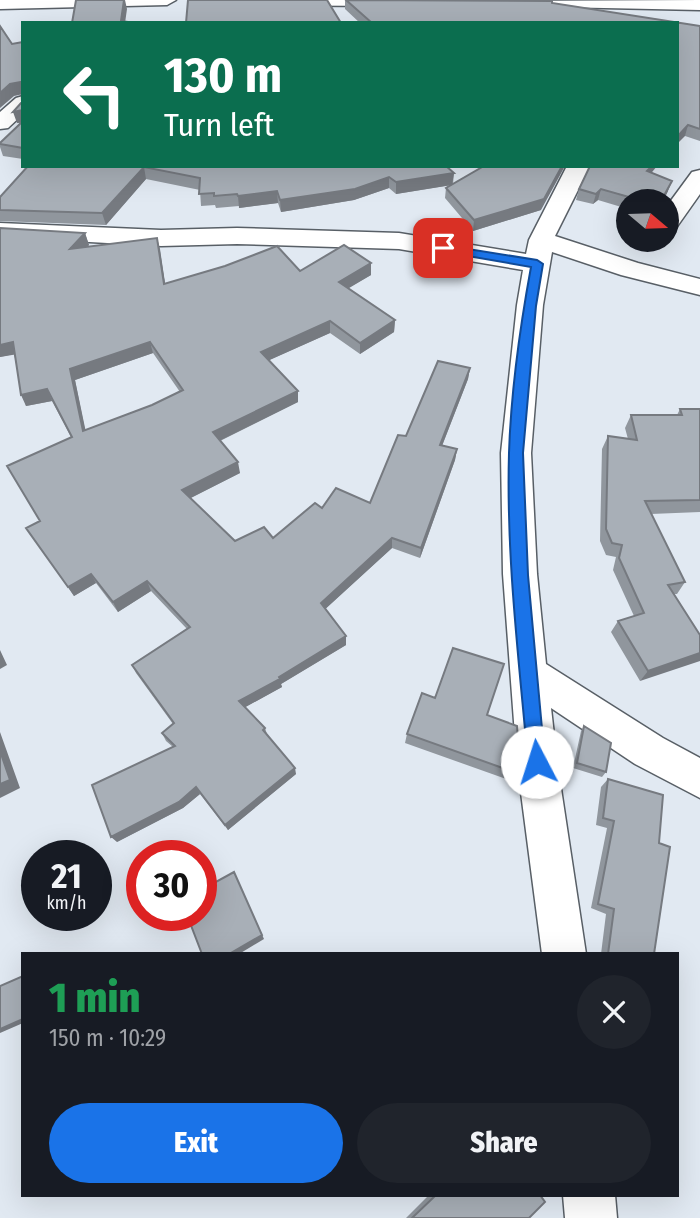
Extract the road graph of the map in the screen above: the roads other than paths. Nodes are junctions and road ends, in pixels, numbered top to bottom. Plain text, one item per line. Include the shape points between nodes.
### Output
1 (167, 0) edge
2 (220, 0) edge
3 (413, 0) edge
4 (25, 1) edge
5 (481, 1) edge
6 (589, 1) edge
7 (48, 2) junction
8 (0, 3) edge
9 (700, 4) edge
10 (54, 21) edge
11 (594, 21) edge
12 (21, 104) edge
13 (0, 123) edge
14 (578, 168) edge
15 (700, 177) edge
16 (679, 206) edge
17 (0, 230) edge
18 (616, 251) edge
19 (539, 252) junction
20 (648, 252) edge
21 (700, 287) edge
22 (528, 672) junction
23 (700, 779) edge
24 (564, 952) edge
25 (589, 1197) edge
26 (591, 1218) edge

1 - 7 street
2 - 3 street
4 - 7 street
4 - 8 street
5 - 6 street
6 - 9 street
6 - 11 street
7 - 10 street
12 - 13 street
14 - 19 street
15 - 16 street
17 - 19 street via 161,238 399,241
18 - 19 street
19 - 22 street via 516,453
20 - 21 street
22 - 23 street
22 - 24 street
25 - 26 street

